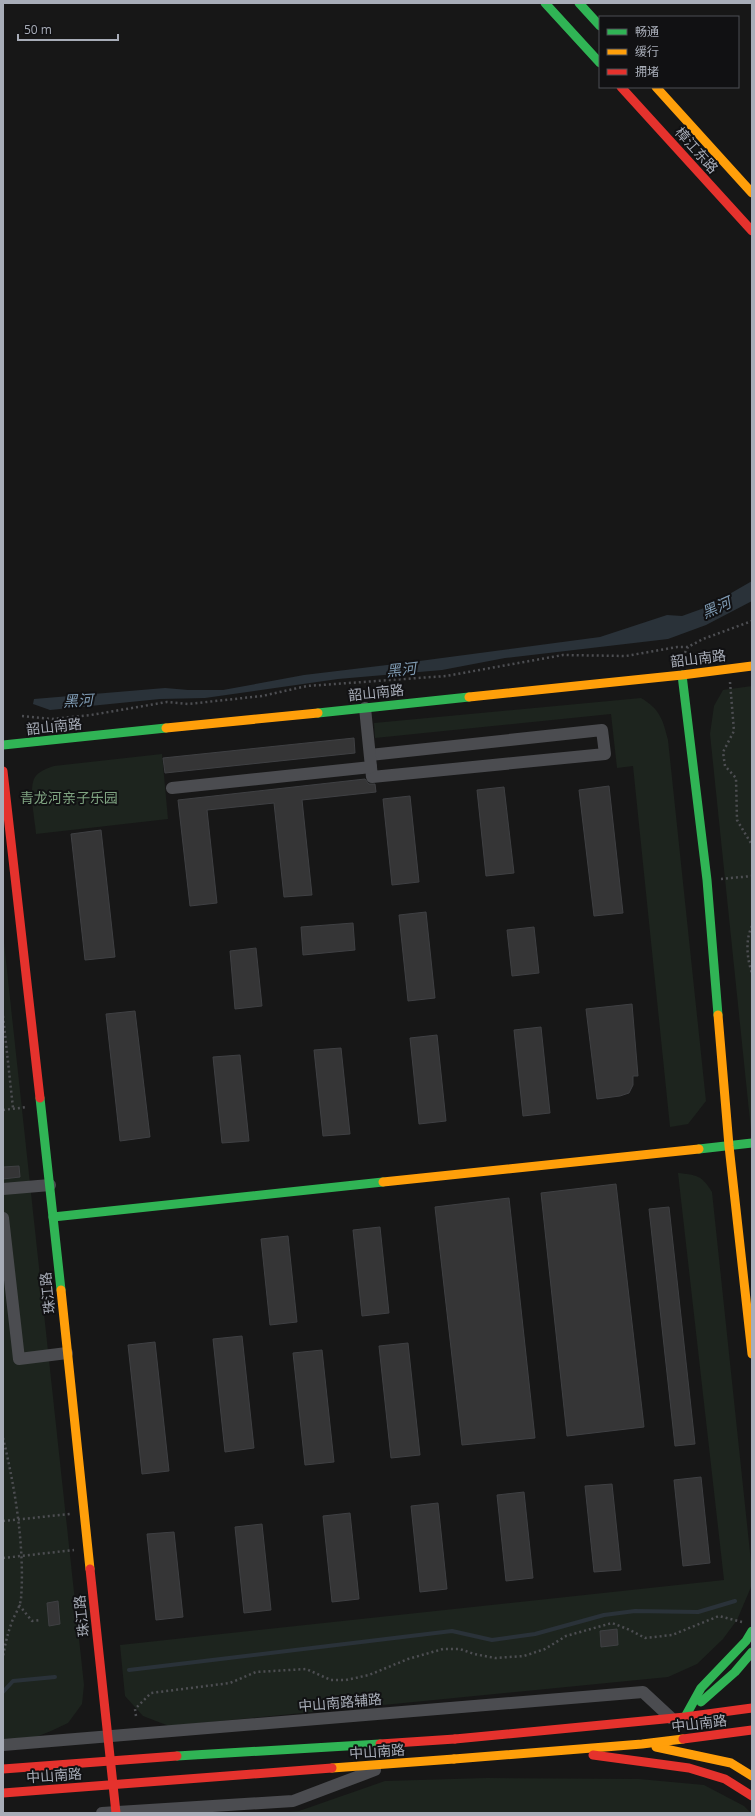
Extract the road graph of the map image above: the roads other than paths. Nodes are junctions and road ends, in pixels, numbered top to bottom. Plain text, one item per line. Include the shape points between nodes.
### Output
1 (545, 3) edge
2 (579, 3) edge
3 (599, 25) edge
4 (599, 62) edge
5 (623, 88) edge
6 (657, 88) edge
7 (752, 193) edge
8 (752, 231) edge
9 (752, 666) edge
10 (682, 675) junction
11 (365, 708) junction
12 (3, 745) edge
13 (370, 761) junction
14 (3, 771) edge
15 (172, 788) dead end
16 (752, 1144) edge
17 (729, 1146) junction
18 (50, 1185) junction
19 (3, 1189) edge
20 (53, 1217) junction
21 (3, 1218) edge
22 (67, 1353) junction
23 (752, 1354) edge
24 (752, 1631) edge
25 (752, 1652) edge
26 (752, 1708) edge
27 (685, 1717) junction
28 (671, 1718) junction
29 (752, 1730) edge
30 (108, 1737) junction
31 (642, 1744) junction
32 (3, 1745) edge
33 (561, 1751) junction
34 (111, 1760) junction
35 (390, 1764) junction
36 (3, 1769) edge
37 (752, 1776) edge
38 (114, 1785) junction
39 (3, 1793) edge
40 (752, 1796) edge
41 (102, 1813) edge
42 (116, 1813) edge

1 - 4 street
2 - 3 street
5 - 8 street, 樟江东路
6 - 7 street, 樟江东路
9 - 10 street, 韶山南路
10 - 11 street, 韶山南路
10 - 17 street via 707,880
11 - 12 street, 韶山南路
11 - 13 street
13 - 13 street via 602,730 605,754 372,777
13 - 15 street
14 - 18 street, 珠江路
16 - 17 street
17 - 20 street
17 - 23 street
18 - 19 street
18 - 20 street, 珠江路
20 - 22 street, 珠江路
21 - 22 street via 19,1358
22 - 30 street, 珠江路
24 - 27 street via 746,1641 701,1688
25 - 27 street via 735,1672
26 - 27 street, 中山南路
27 - 28 street, 中山南路
28 - 30 street, 中山南路辅路 via 642,1692
28 - 34 street, 中山南路 via 454,1739
29 - 31 street, 中山南路
30 - 32 street, 中山南路辅路
30 - 34 street, 珠江路
31 - 33 street, 中山南路
31 - 37 street via 731,1763
33 - 35 street, 中山南路
33 - 40 street via 689,1768 725,1779
34 - 36 street, 中山南路
34 - 38 street, 珠江路
35 - 38 street, 中山南路
35 - 42 street via 293,1801
38 - 39 street, 中山南路
38 - 42 street, 珠江路
41 - 42 street

